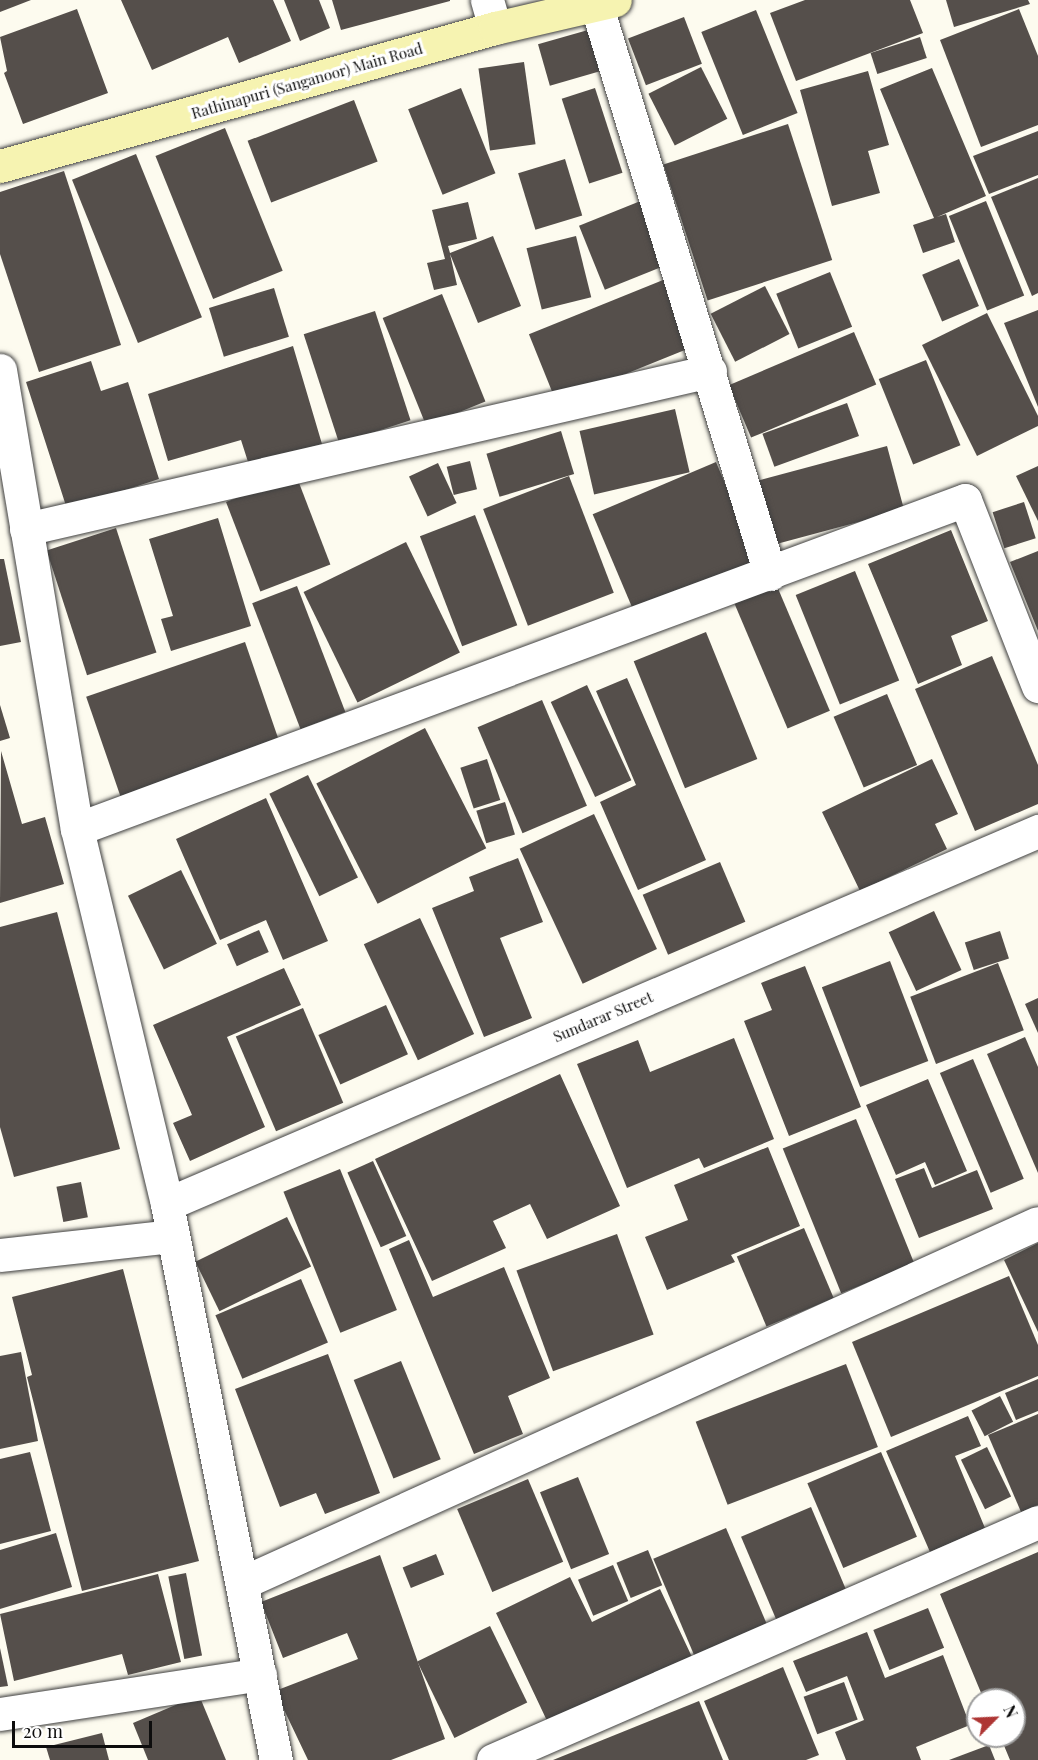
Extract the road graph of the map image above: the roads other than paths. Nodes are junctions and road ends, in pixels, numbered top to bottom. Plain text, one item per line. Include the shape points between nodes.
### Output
1 (606, 2) edge
2 (491, 14) edge
3 (0, 166) edge
4 (0, 370) edge
5 (710, 371) junction
6 (26, 529) junction
7 (770, 574) junction
8 (1038, 687) edge
9 (77, 828) junction
10 (1038, 831) edge
11 (167, 1204) junction
12 (1038, 1223) edge
13 (173, 1236) junction
14 (0, 1255) edge
15 (1038, 1522) edge
16 (243, 1582) junction
17 (260, 1674) junction
18 (0, 1714) edge
19 (276, 1760) edge
20 (494, 1760) edge

1 - 2 street, Rathinapuri (Sanganoor) Main Road
1 - 5 street
2 - 3 street, Rathinapuri (Sanganoor) Main Road
4 - 6 street
5 - 6 street
5 - 7 street
6 - 9 street
7 - 8 street via 965,500
7 - 9 street
9 - 11 street
10 - 11 street, Sundarar Street
11 - 13 street
12 - 16 street
13 - 14 street
13 - 16 street
15 - 20 street
16 - 17 street
17 - 18 street
17 - 19 street

